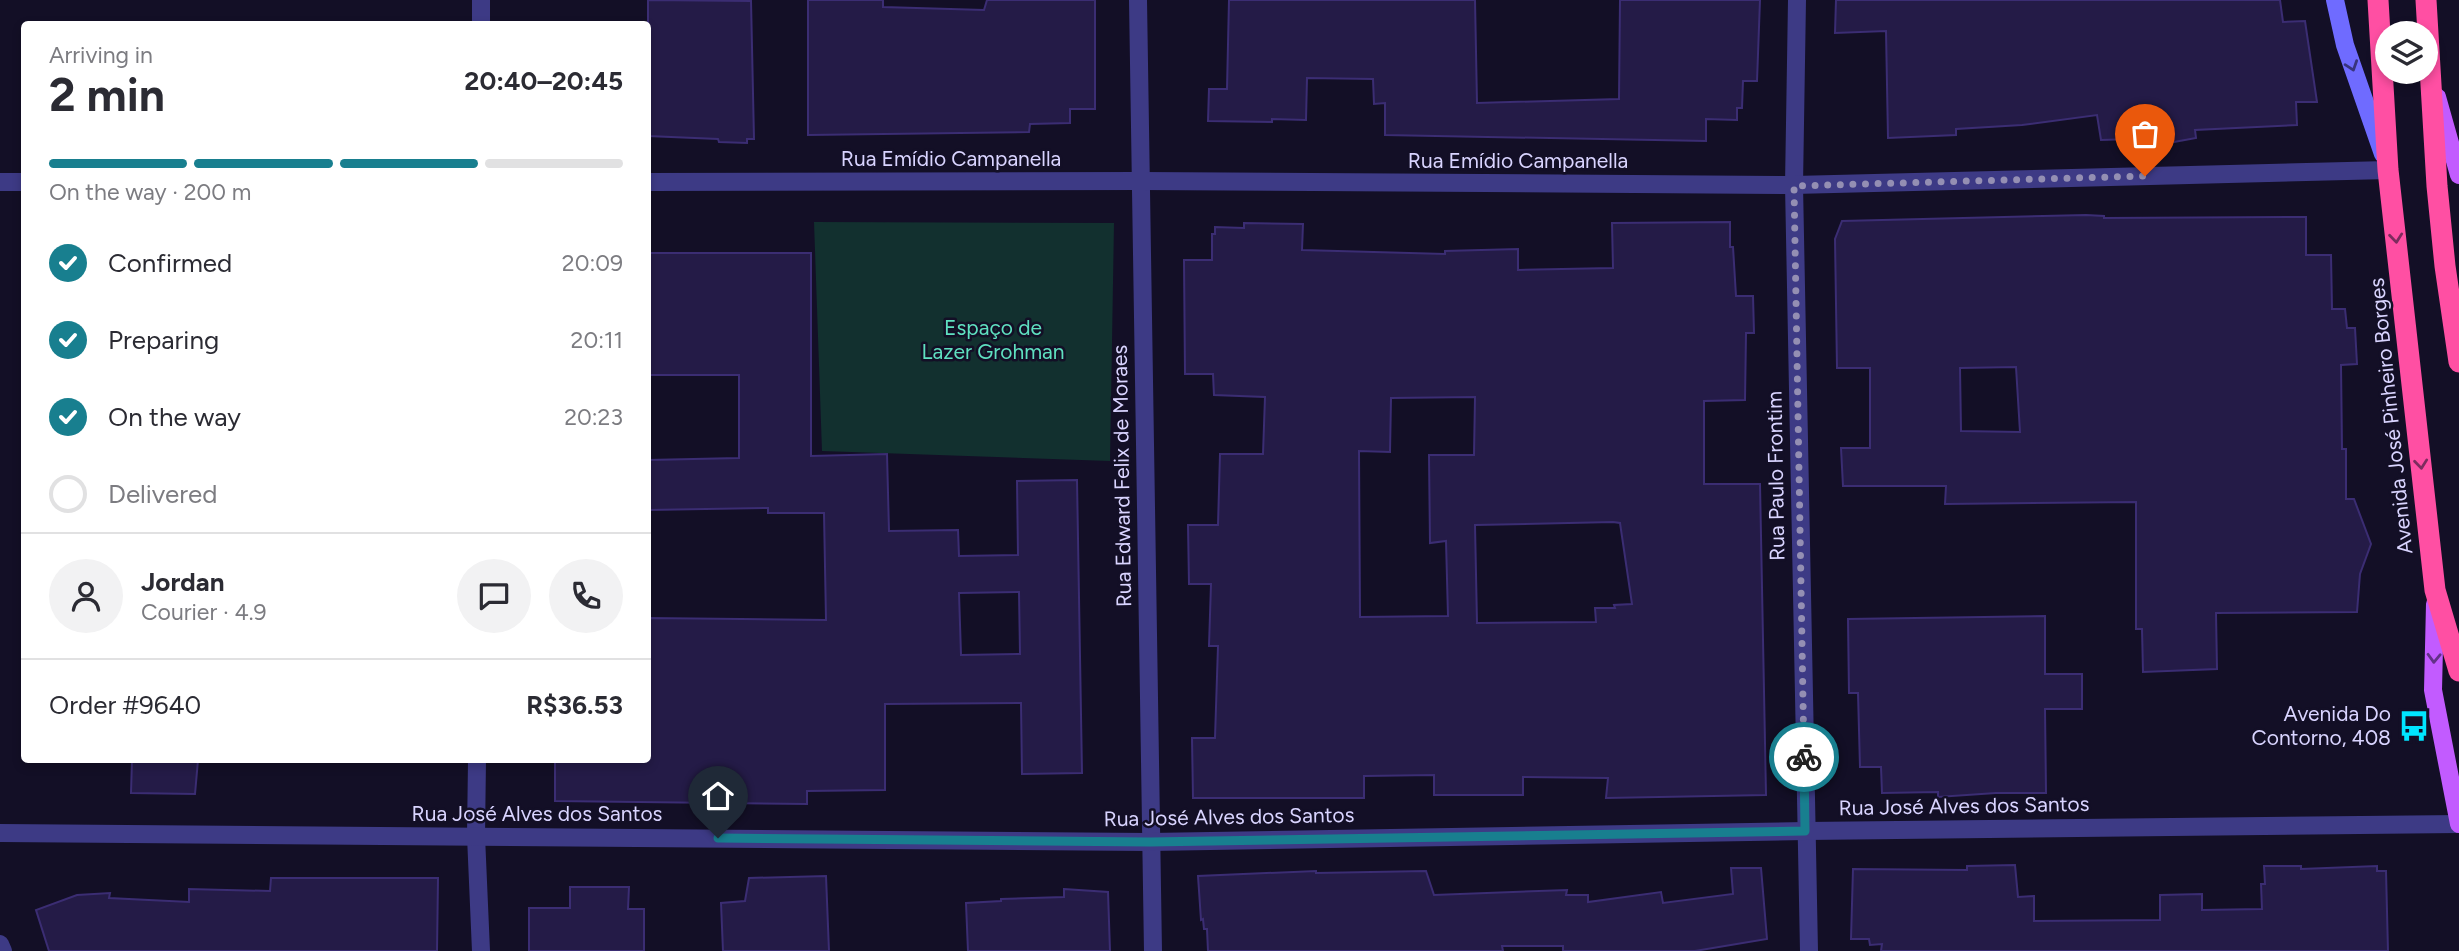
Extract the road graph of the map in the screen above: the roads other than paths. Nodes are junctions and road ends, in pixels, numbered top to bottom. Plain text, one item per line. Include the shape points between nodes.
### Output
1 (481, 0) edge
2 (1138, 0) edge
3 (1797, 0) edge
4 (2335, 0) edge
5 (2378, 0) edge
6 (2426, 0) edge
7 (481, 21) edge
8 (2428, 21) edge
9 (2432, 84) edge
10 (2433, 84) edge
11 (2388, 170) junction
12 (2459, 175) edge
13 (1140, 181) junction
14 (0, 182) edge
15 (21, 182) edge
16 (651, 182) edge
17 (1794, 186) junction
18 (2459, 362) edge
19 (2435, 590) junction
20 (2459, 671) edge
21 (477, 763) edge
22 (2459, 824) edge
23 (1805, 831) junction
24 (0, 833) edge
25 (476, 836) junction
26 (1150, 842) junction
27 (0, 944) edge
28 (3, 951) edge
29 (481, 951) edge
30 (1153, 951) edge
31 (1809, 951) edge

1 - 7 street
2 - 13 street, Rua Edward Felix de Moraes
3 - 17 street, Rua Paulo Frontim
4 -> 11 street via 2345,45
5 - 11 highway, Avenida José Pinheiro Borges
6 - 8 highway
9 - 18 highway via 2437,186
10 - 12 main road
11 - 17 street, Rua Emídio Campanella
11 -> 19 highway, Avenida José Pinheiro Borges
13 - 16 street, Rua Emídio Campanella
13 - 17 street, Rua Emídio Campanella
13 - 26 street, Rua Edward Felix de Moraes
14 - 15 street
17 - 23 street, Rua Paulo Frontim
19 - 20 highway
19 -> 22 main road, Avenida José Pinheiro Borges via 2433,690
21 - 25 street
22 - 23 street, Rua José Alves dos Santos
23 - 26 street, Rua José Alves dos Santos
23 - 31 street, Rua Paulo Frontim
24 - 25 street, Rua José Alves dos Santos
25 - 26 street, Rua José Alves dos Santos
25 - 29 street
26 - 30 street, Rua Edward Felix de Moraes
27 - 28 street

